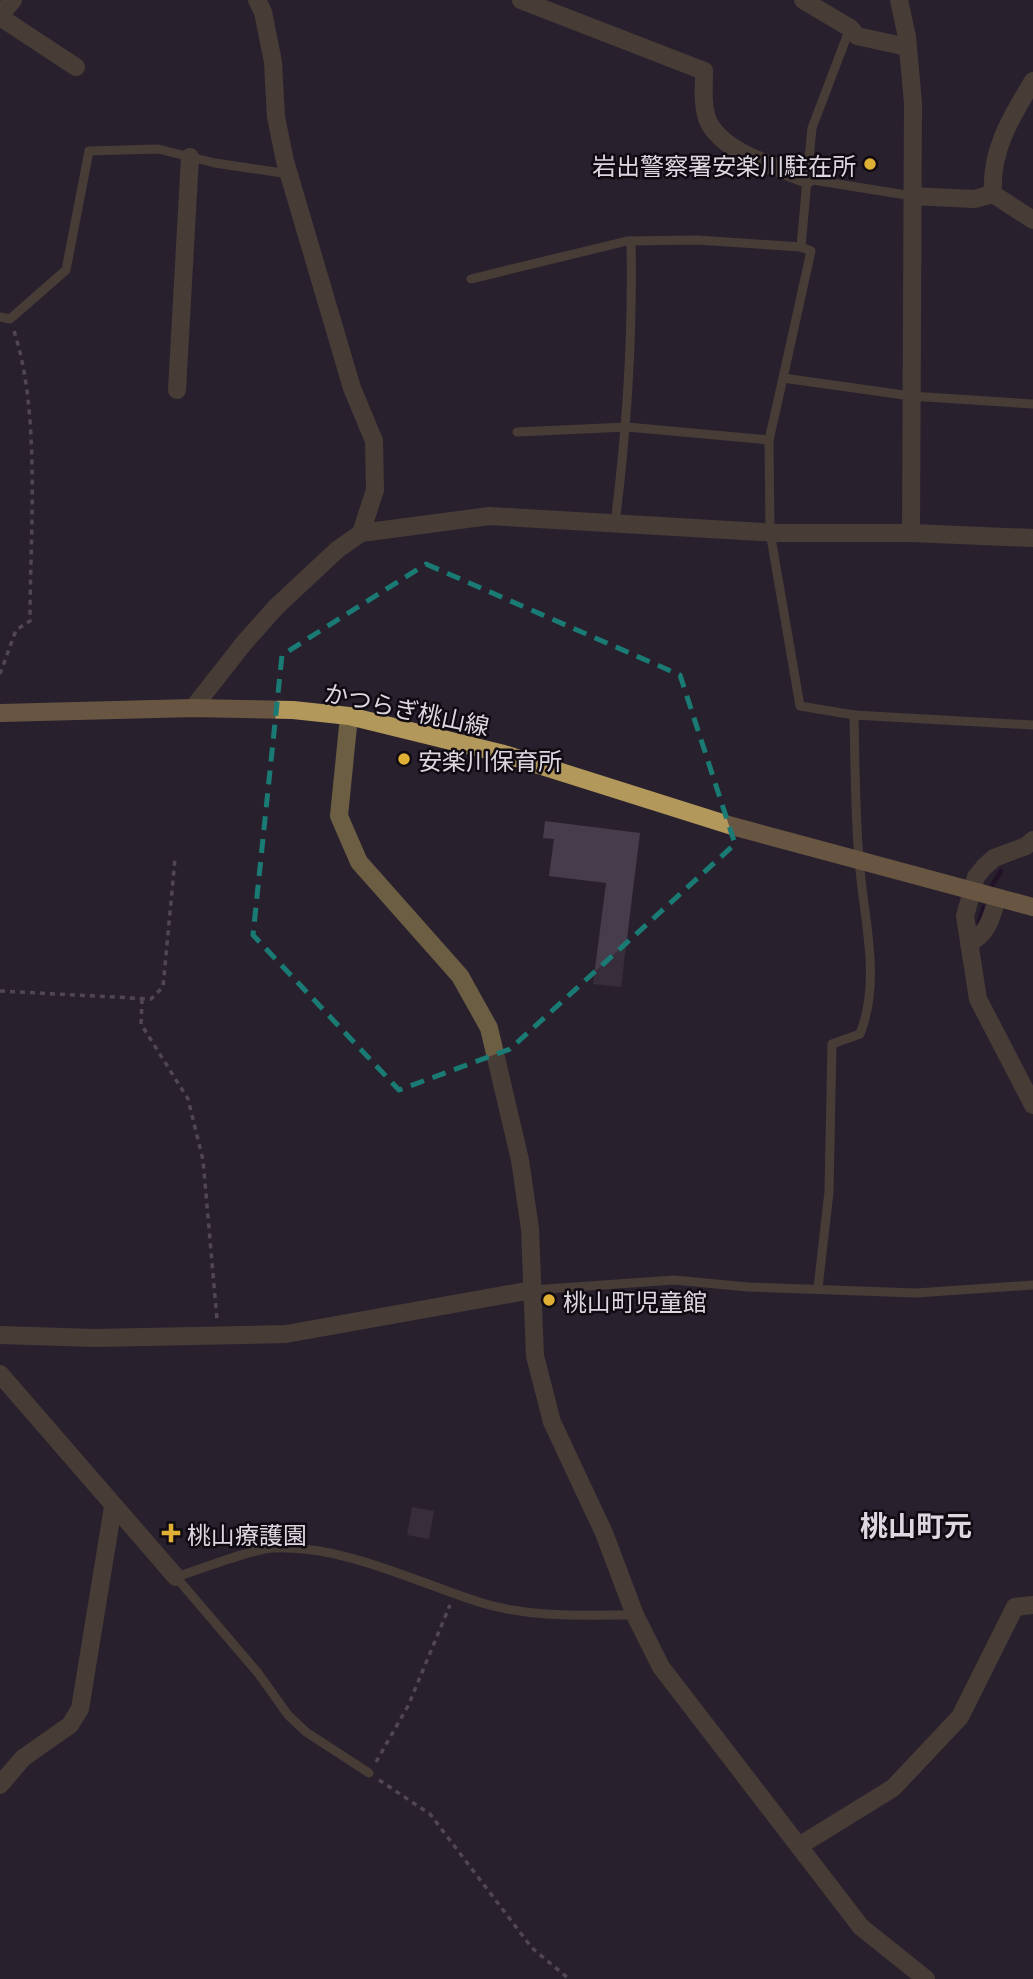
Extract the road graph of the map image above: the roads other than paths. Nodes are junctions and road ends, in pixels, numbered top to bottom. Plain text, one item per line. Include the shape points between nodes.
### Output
1 (13, 0) edge
2 (257, 0) edge
3 (520, 0) edge
4 (803, 0) edge
5 (899, 0) edge
6 (0, 16) edge
7 (850, 28) junction
8 (908, 47) junction
9 (76, 67) dead end
10 (1033, 80) edge
11 (190, 156) junction
12 (289, 174) junction
13 (807, 179) junction
14 (993, 194) junction
15 (912, 196) junction
16 (1033, 220) edge
17 (631, 241) junction
18 (801, 247) junction
19 (471, 279) dead end
20 (5, 318) edge
21 (783, 378) junction
22 (177, 390) dead end
23 (911, 396) junction
24 (1033, 404) edge
25 (627, 427) junction
26 (517, 432) dead end
27 (769, 440) junction
28 (615, 523) junction
29 (770, 532) junction
30 (361, 533) junction
31 (911, 533) junction
32 (1033, 538) edge
33 (193, 708) junction
34 (0, 713) edge
35 (854, 715) junction
36 (349, 716) junction
37 (1033, 725) edge
38 (1033, 840) edge
39 (859, 860) junction
40 (972, 892) junction
41 (997, 899) junction
42 (1033, 907) edge
43 (969, 943) junction
44 (1033, 1105) edge
45 (1033, 1285) edge
46 (818, 1289) junction
47 (533, 1290) junction
48 (0, 1335) edge
49 (0, 1374) edge
50 (113, 1507) junction
51 (176, 1577) junction
52 (1033, 1605) edge
53 (635, 1615) junction
54 (369, 1773) road end
55 (0, 1785) edge
56 (799, 1846) junction
57 (926, 1979) edge

1 - 6 street
2 - 12 street via 264,12 271,50 276,117
3 - 13 street via 704,71 708,120 717,134 737,149
4 - 7 street
5 - 8 street
6 - 9 street
7 - 8 street via 857,36
7 - 13 lane via 812,128
8 - 15 street
10 - 14 street via 1002,132
11 - 12 lane
11 - 20 lane via 158,149 89,151 66,270
11 - 22 street
12 - 30 street via 352,388 374,441 375,490
13 - 15 lane
13 - 18 lane
14 - 15 street via 974,199
14 - 16 street
15 - 23 street
17 - 18 lane
17 - 19 lane
17 - 25 lane via 633,328
18 - 21 lane via 811,251
21 - 23 lane
21 - 27 lane
23 - 24 lane
23 - 31 street
25 - 26 lane
25 - 27 lane
25 - 28 lane
27 - 29 lane
28 - 29 street
28 - 30 street via 489,516
29 - 31 street
29 - 35 lane via 800,706
30 - 33 street via 276,607
31 - 32 street
33 - 34 main road, かつらぎ桃山線
33 - 36 main road, かつらぎ桃山線
35 - 37 lane
35 - 39 lane
36 - 39 main road, かつらぎ桃山線 via 503,754
36 - 47 street via 339,816 359,862 460,976 489,1028 520,1160
38 - 40 street via 984,867
39 - 40 main road, かつらぎ桃山線
39 - 46 lane via 871,961 867,1016 860,1034 832,1044 829,1192
40 - 41 main road, かつらぎ桃山線
40 - 43 street via 965,916
41 - 42 main road, かつらぎ桃山線
41 - 43 street via 987,928
43 - 44 street via 978,999
45 - 46 lane via 916,1293
46 - 47 lane via 674,1280
47 - 48 street via 315,1331
47 - 53 street via 534,1356 552,1422 604,1532
49 - 50 street
50 - 51 street
50 - 55 street via 80,1709 70,1725 23,1758
51 - 53 lane via 271,1548 339,1555 484,1604 536,1615
51 - 54 lane via 288,1715
52 - 56 street via 1016,1607 960,1717 893,1788
53 - 56 street via 661,1667
56 - 57 street via 861,1927

